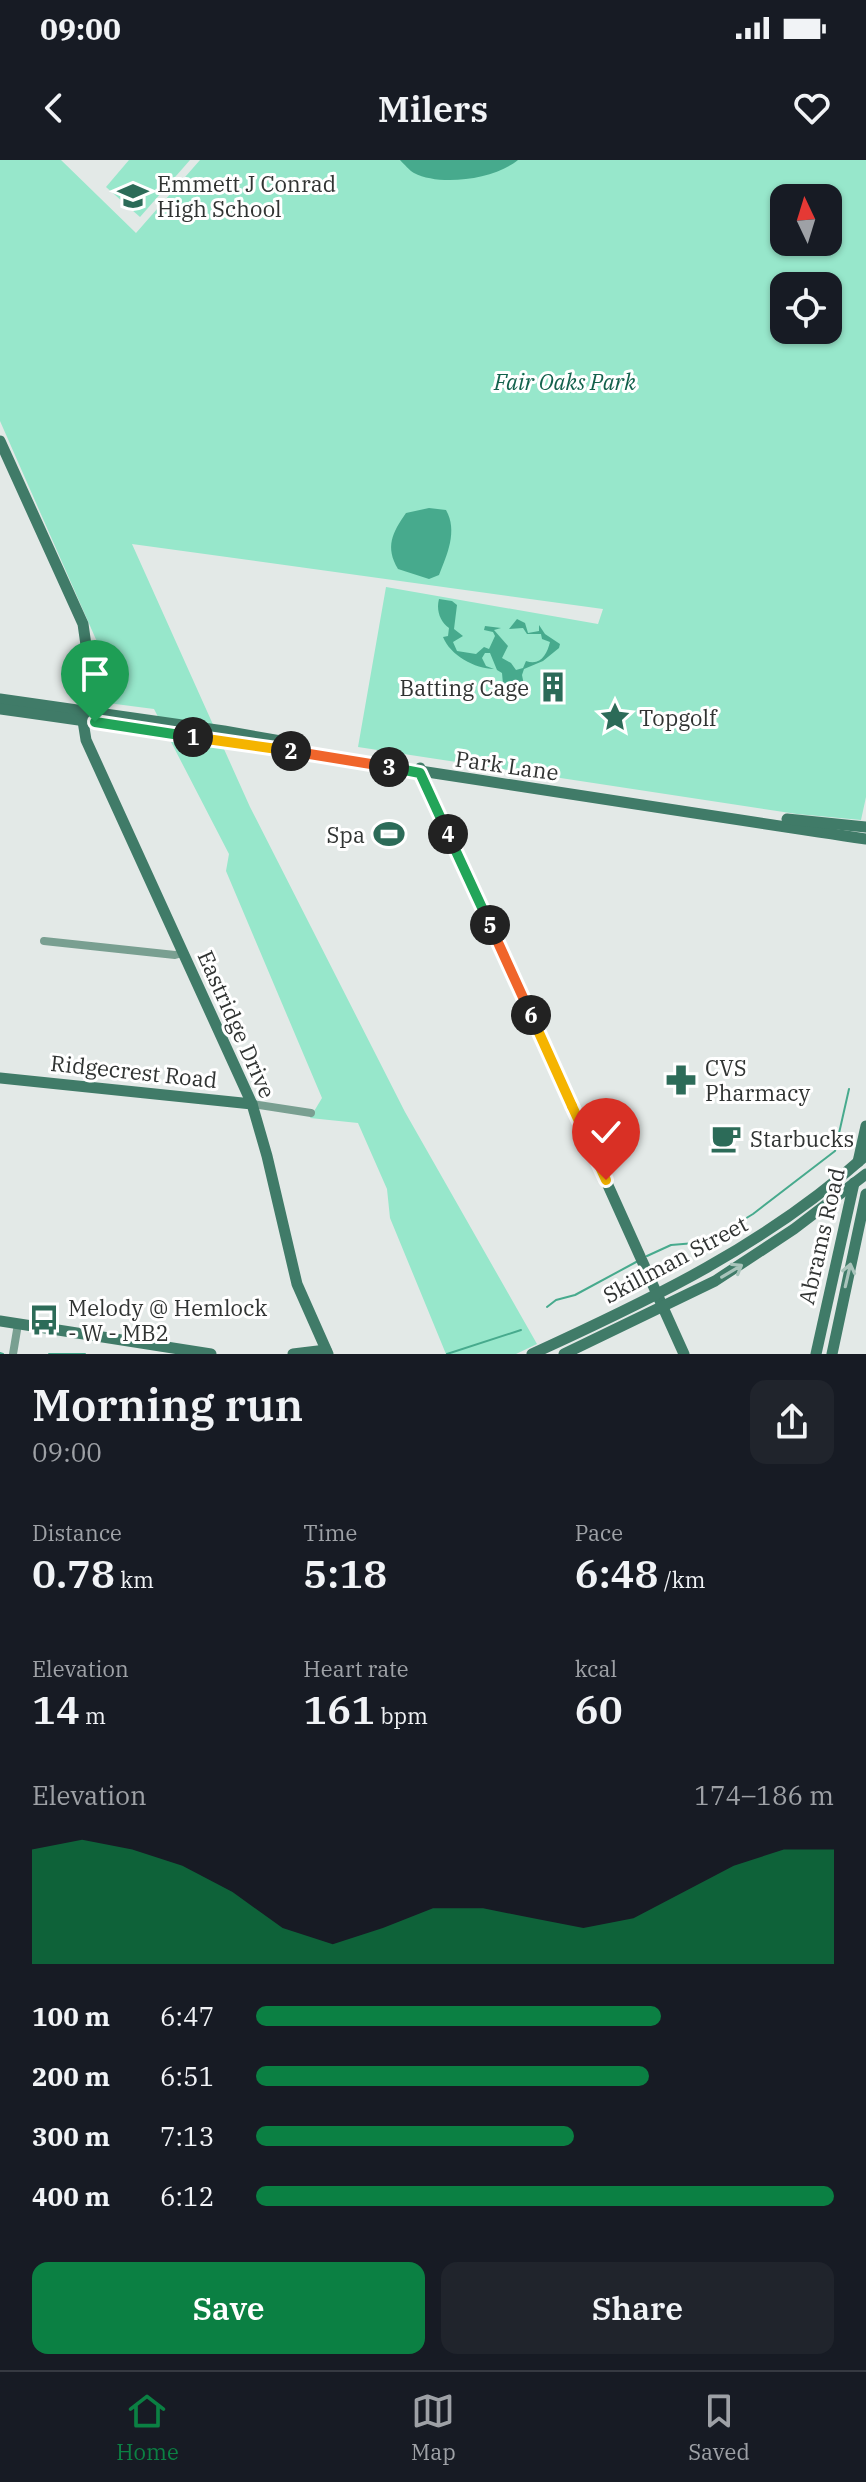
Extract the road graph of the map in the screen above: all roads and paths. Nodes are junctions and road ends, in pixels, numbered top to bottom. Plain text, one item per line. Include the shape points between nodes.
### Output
1 (0, 441) edge
2 (0, 699) edge
3 (0, 709) edge
4 (84, 715) junction
5 (420, 769) junction
6 (438, 775) junction
7 (432, 798) junction
8 (866, 827) edge
9 (866, 839) edge
10 (44, 941) dead end
11 (182, 953) junction
12 (0, 1078) edge
13 (252, 1104) junction
14 (311, 1113) dead end
15 (866, 1126) edge
16 (862, 1159) edge
17 (866, 1174) edge
18 (854, 1184) junction
19 (866, 1194) edge
20 (658, 1295) junction
21 (827, 1301) junction
22 (841, 1305) junction
23 (663, 1308) junction
24 (0, 1321) edge
25 (18, 1324) junction
26 (327, 1352) edge
27 (13, 1354) edge
28 (211, 1354) edge
29 (293, 1354) edge
30 (532, 1354) edge
31 (564, 1354) edge
32 (684, 1354) edge
33 (816, 1354) edge
34 (832, 1354) edge

1 - 4 main road via 83,624 89,666
2 - 4 main road, Park Lane
3 - 4 main road, Park Lane
4 - 5 main road, Park Lane
4 - 11 main road, Eastridge Drive via 90,749
5 - 6 main road, Park Lane
5 - 7 main road
5 - 8 main road, Park Lane
6 - 7 main road
6 - 9 main road, Park Lane
7 - 20 main road
10 - 11 street
11 - 13 main road, Eastridge Drive
12 - 13 main road, Ridgecrest Road
13 - 14 street, Ridgecrest Road
13 - 26 main road, Eastridge Drive via 293,1273
15 - 16 main road, Abrams Road
16 - 18 main road, Abrams Road
16 - 20 main road, Skillman Street via 760,1238
17 - 18 main road, Skillman Street
18 - 21 main road, Abrams Road
23 -> 18 main road, Skillman Street via 741,1266
22 -> 19 main road, Abrams Road
20 - 23 main road
20 - 30 main road, Skillman Street
21 - 22 main road
21 - 33 main road, Abrams Road
22 - 34 main road, Abrams Road
23 - 31 main road, Skillman Street
23 - 32 main road
24 - 25 main road
25 - 27 street
25 - 28 main road
26 - 29 main road

